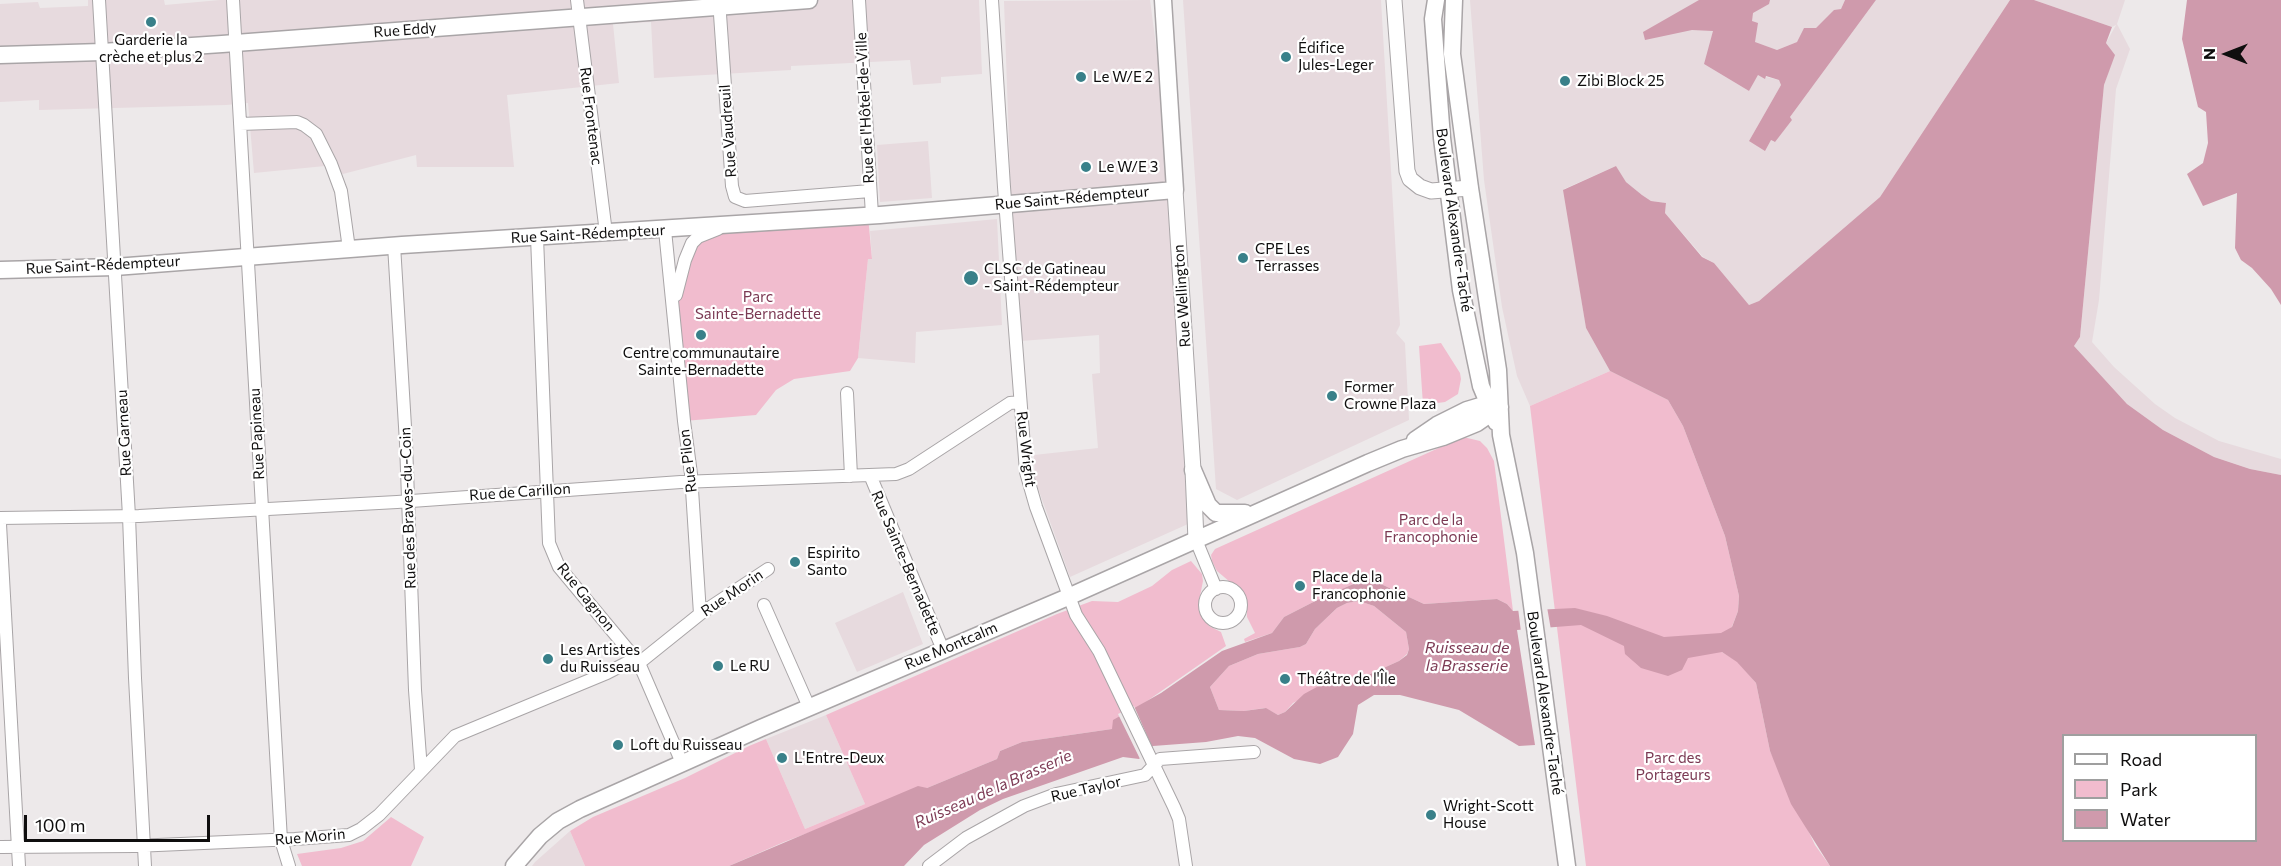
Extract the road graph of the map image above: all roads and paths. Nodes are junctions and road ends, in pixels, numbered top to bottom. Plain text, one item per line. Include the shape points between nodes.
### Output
1 (99, 0) edge
2 (233, 0) edge
3 (809, 0) edge
4 (859, 0) edge
5 (992, 0) edge
6 (1163, 0) edge
7 (1394, 0) edge
8 (1436, 0) edge
9 (1454, 0) edge
10 (720, 3) edge
11 (578, 8) edge
12 (235, 43) junction
13 (102, 52) junction
14 (0, 55) edge
15 (240, 124) junction
16 (1470, 188) junction
17 (1175, 190) junction
18 (1449, 190) junction
19 (870, 191) junction
20 (1005, 203) junction
21 (872, 215) junction
22 (728, 225) junction
23 (665, 230) junction
24 (606, 233) junction
25 (537, 237) junction
26 (394, 245) junction
27 (349, 249) junction
28 (247, 256) junction
29 (115, 267) junction
30 (0, 270) edge
31 (674, 308) junction
32 (847, 393) dead end
33 (1020, 402) junction
34 (1495, 406) junction
35 (1193, 470) junction
36 (870, 475) junction
37 (851, 476) junction
38 (691, 482) junction
39 (545, 490) junction
40 (407, 501) junction
41 (261, 509) junction
42 (1255, 513) junction
43 (129, 516) junction
44 (0, 518) edge
45 (0, 524) edge
46 (1196, 540) junction
47 (768, 569) dead end
48 (1216, 589) dead end
49 (1068, 597) junction
50 (764, 605) dead end
51 (700, 614) junction
52 (943, 650) junction
53 (637, 660) junction
54 (809, 707) junction
55 (1254, 752) dead end
56 (1152, 760) junction
57 (682, 763) junction
58 (421, 770) junction
59 (281, 840) junction
60 (143, 845) junction
61 (18, 847) junction
62 (0, 848) edge
63 (20, 866) edge
64 (145, 866) edge
65 (289, 866) edge
66 (514, 866) edge
67 (929, 866) edge
68 (1186, 866) edge
69 (1568, 866) edge

1 - 13 street, Rue Garneau
2 - 12 street, Rue Papineau
3 - 10 main road, Rue Eddy
4 - 19 street, Rue de l'Hôtel-de-Ville
5 - 20 street, Rue Wright
6 - 17 main road, Rue Wellington
7 - 18 street via 1407,171 1420,187
8 - 18 main road, Boulevard Alexandre-Taché via 1434,31
9 - 16 main road, Boulevard Alexandre-Taché via 1452,54
10 - 11 main road, Rue Eddy
10 - 19 street, Rue Vaudreuil via 735,197 745,201
11 - 12 main road, Rue Eddy
11 - 24 street, Rue Frontenac
12 - 13 main road, Rue Eddy
12 - 15 street, Rue Papineau
13 - 14 main road, Rue Eddy
13 - 29 street, Rue Garneau
15 - 27 street via 297,122 316,134 341,191
15 - 28 street, Rue Papineau
16 - 18 street
16 - 34 main road, Boulevard Alexandre-Taché via 1498,370
17 - 20 main road, Rue Saint-Rédempteur
17 - 35 street, Rue Wellington
18 - 34 main road, Boulevard Alexandre-Taché via 1461,292 1481,386
19 - 21 street, Rue de l'Hôtel-de-Ville
20 - 21 main road, Rue Saint-Rédempteur
20 - 33 street, Rue Wright
21 - 22 main road, Rue Saint-Rédempteur
22 - 23 main road, Rue Saint-Rédempteur
22 - 31 street, Rue Pilon via 692,243
23 - 24 main road, Rue Saint-Rédempteur
23 - 31 street, Rue Pilon
24 - 25 main road, Rue Saint-Rédempteur
25 - 26 main road, Rue Saint-Rédempteur
25 - 39 street, Rue Gagnon
26 - 27 main road, Rue Saint-Rédempteur
26 - 40 street, Rue des Braves-du-Coin
27 - 28 main road, Rue Saint-Rédempteur
28 - 29 main road, Rue Saint-Rédempteur
28 - 41 street, Rue Papineau
29 - 30 main road, Rue Saint-Rédempteur
29 - 43 street, Rue Garneau
31 - 38 street, Rue Pilon
32 - 37 street
33 - 36 street, Rue de Carillon via 1010,403 902,472
33 - 49 street, Rue Wright via 1028,482
34 - 42 main road, Rue Montcalm via 1477,423 1402,448
34 - 69 main road, Boulevard Alexandre-Taché via 1518,515
35 - 42 main road via 1208,506 1216,513
35 - 46 street, Rue Wellington
36 - 37 street, Rue de Carillon
36 - 52 street, Rue Sainte-Bernadette
37 - 38 street, Rue de Carillon
38 - 39 street, Rue de Carillon
38 - 51 street, Rue Pilon
39 - 40 street, Rue de Carillon
39 - 53 street, Rue Gagnon via 549,543 559,567
40 - 41 street, Rue de Carillon
40 - 58 street, Rue des Braves-du-Coin
41 - 43 street, Rue de Carillon
41 - 59 street, Rue Papineau
42 - 46 main road, Rue Montcalm
43 - 44 street, Rue de Carillon
43 - 60 street, Rue Garneau
45 - 61 street
46 - 48 street, Rue Wellington
46 - 49 main road, Rue Montcalm
47 - 51 street, Rue Morin
49 - 52 main road, Rue Montcalm
49 - 56 street, Rue Wright
50 - 54 street
51 - 53 street, Rue Morin
52 - 54 main road, Rue Montcalm
53 - 57 street, Rue Gagnon
53 - 58 street, Rue Morin via 455,736
54 - 57 main road, Rue Montcalm
55 - 56 street, Rue Taylor
56 - 67 street, Rue Taylor via 1145,775 1056,794 1024,806 966,838
56 - 68 street, Rue Wright via 1179,819
57 - 66 main road, Rue Montcalm via 565,817 532,843
58 - 59 street, Rue Morin via 379,815 356,832
59 - 60 street, Rue Morin
59 - 65 street, Rue Papineau
60 - 61 street, Rue Morin
60 - 64 street, Rue Garneau
61 - 62 street, Rue Morin
61 - 63 street

